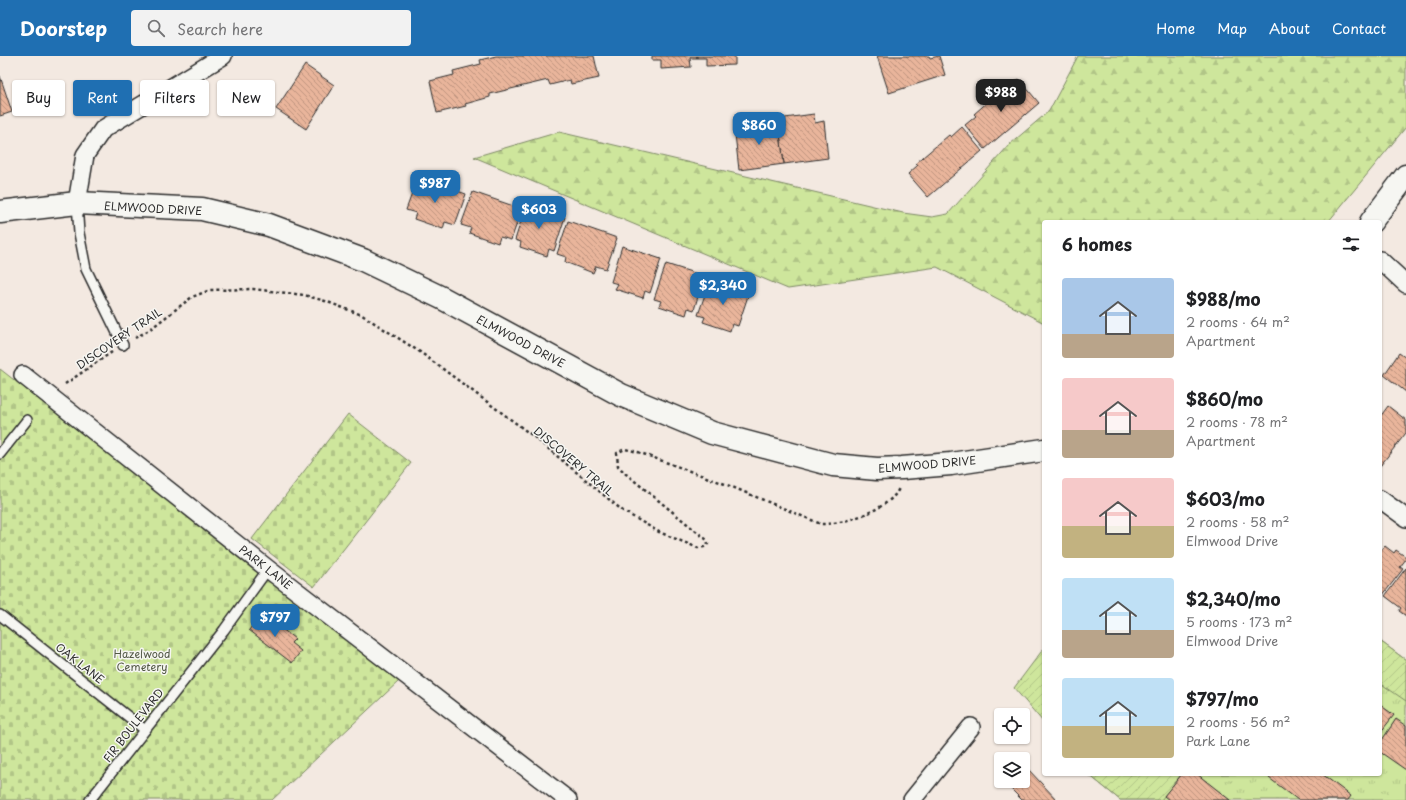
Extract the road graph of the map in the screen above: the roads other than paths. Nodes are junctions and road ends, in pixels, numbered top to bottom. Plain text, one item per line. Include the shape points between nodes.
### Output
1 (224, 56) edge
2 (1406, 176) edge
3 (76, 203) junction
4 (0, 212) edge
5 (1373, 220) edge
6 (1382, 262) edge
7 (1406, 284) edge
8 (123, 345) road end
9 (23, 376) dead end
10 (27, 420) dead end
11 (1042, 450) edge
12 (0, 454) edge
13 (1382, 500) edge
14 (1406, 518) edge
15 (268, 569) junction
16 (0, 615) edge
17 (971, 727) dead end
18 (145, 730) junction
19 (90, 800) edge
20 (568, 800) edge
21 (912, 800) edge

1 - 3 street via 103,129 85,155
2 - 5 street
3 - 4 street, ELMWOOD DRIVE
3 - 8 lane via 78,233 86,269
3 - 11 street, ELMWOOD DRIVE via 202,210 268,225 363,260 442,298 621,395 712,433 777,452 833,465 877,469 951,464
6 - 7 street
9 - 15 street, PARK LANE
10 - 12 lane
13 - 14 street
15 - 18 lane, FIR BOULEVARD via 224,630
15 - 20 street, PARK LANE
16 - 18 lane, OAK LANE
17 - 21 street
18 - 19 lane, FIR BOULEVARD

